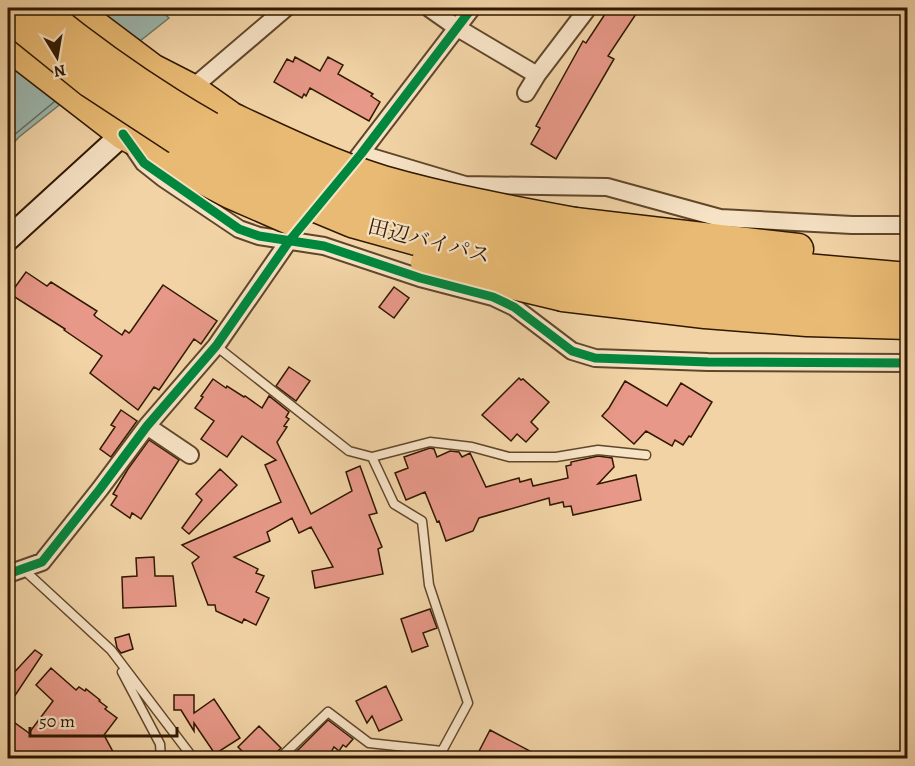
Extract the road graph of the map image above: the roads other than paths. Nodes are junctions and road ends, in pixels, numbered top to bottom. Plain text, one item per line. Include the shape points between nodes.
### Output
1 (38, 8) edge
2 (71, 8) edge
3 (286, 8) edge
4 (429, 8) edge
5 (471, 8) edge
6 (588, 8) edge
7 (8, 16) edge
8 (456, 27) junction
9 (8, 45) edge
10 (537, 75) junction
11 (191, 89) junction
12 (526, 93) dead end
13 (123, 134) junction
14 (362, 154) junction
15 (908, 225) edge
16 (8, 239) edge
17 (290, 240) junction
18 (570, 258) junction
19 (908, 261) edge
20 (908, 278) edge
21 (908, 305) edge
22 (908, 324) edge
23 (216, 346) junction
24 (908, 363) edge
25 (147, 426) junction
26 (646, 454) dead end
27 (190, 455) dead end
28 (372, 457) junction
29 (15, 571) edge
30 (111, 650) junction
31 (161, 759) edge
32 (193, 759) edge
33 (280, 759) edge

1 - 18 highway, 田辺バイパス, bridge via 86,47 188,116 272,161 371,202
2 - 11 highway via 152,69
3 - 11 street
4 - 8 street
5 - 8 street
6 - 10 street
7 - 18 highway, 田辺バイパス, bridge via 100,89 177,140 263,185 364,226 445,248
8 - 10 street
8 - 14 street
9 - 13 highway
10 - 12 street
11 - 13 street
11 - 18 highway, bridge via 232,118 304,152 382,181 473,204
13 - 16 street
13 - 17 street via 144,163 239,229
13 - 18 highway, bridge via 230,193 326,234 439,267
14 - 15 street via 465,185 607,187 720,218
14 - 17 street
17 - 23 street
17 - 24 street via 324,246 493,297 514,307 572,351 595,358
18 - 19 highway
18 - 20 highway, 田辺バイパス via 715,261
18 - 21 highway, 田辺バイパス
18 - 22 highway via 705,313
23 - 25 street
23 - 28 lane via 349,451
25 - 27 street
25 - 29 street via 42,562
26 - 28 lane via 598,450 556,457 509,457 430,442
28 - 33 lane via 394,504 422,521 429,585 468,703 442,751 369,743 328,712
29 - 30 lane
30 - 31 lane via 160,744
30 - 32 lane

